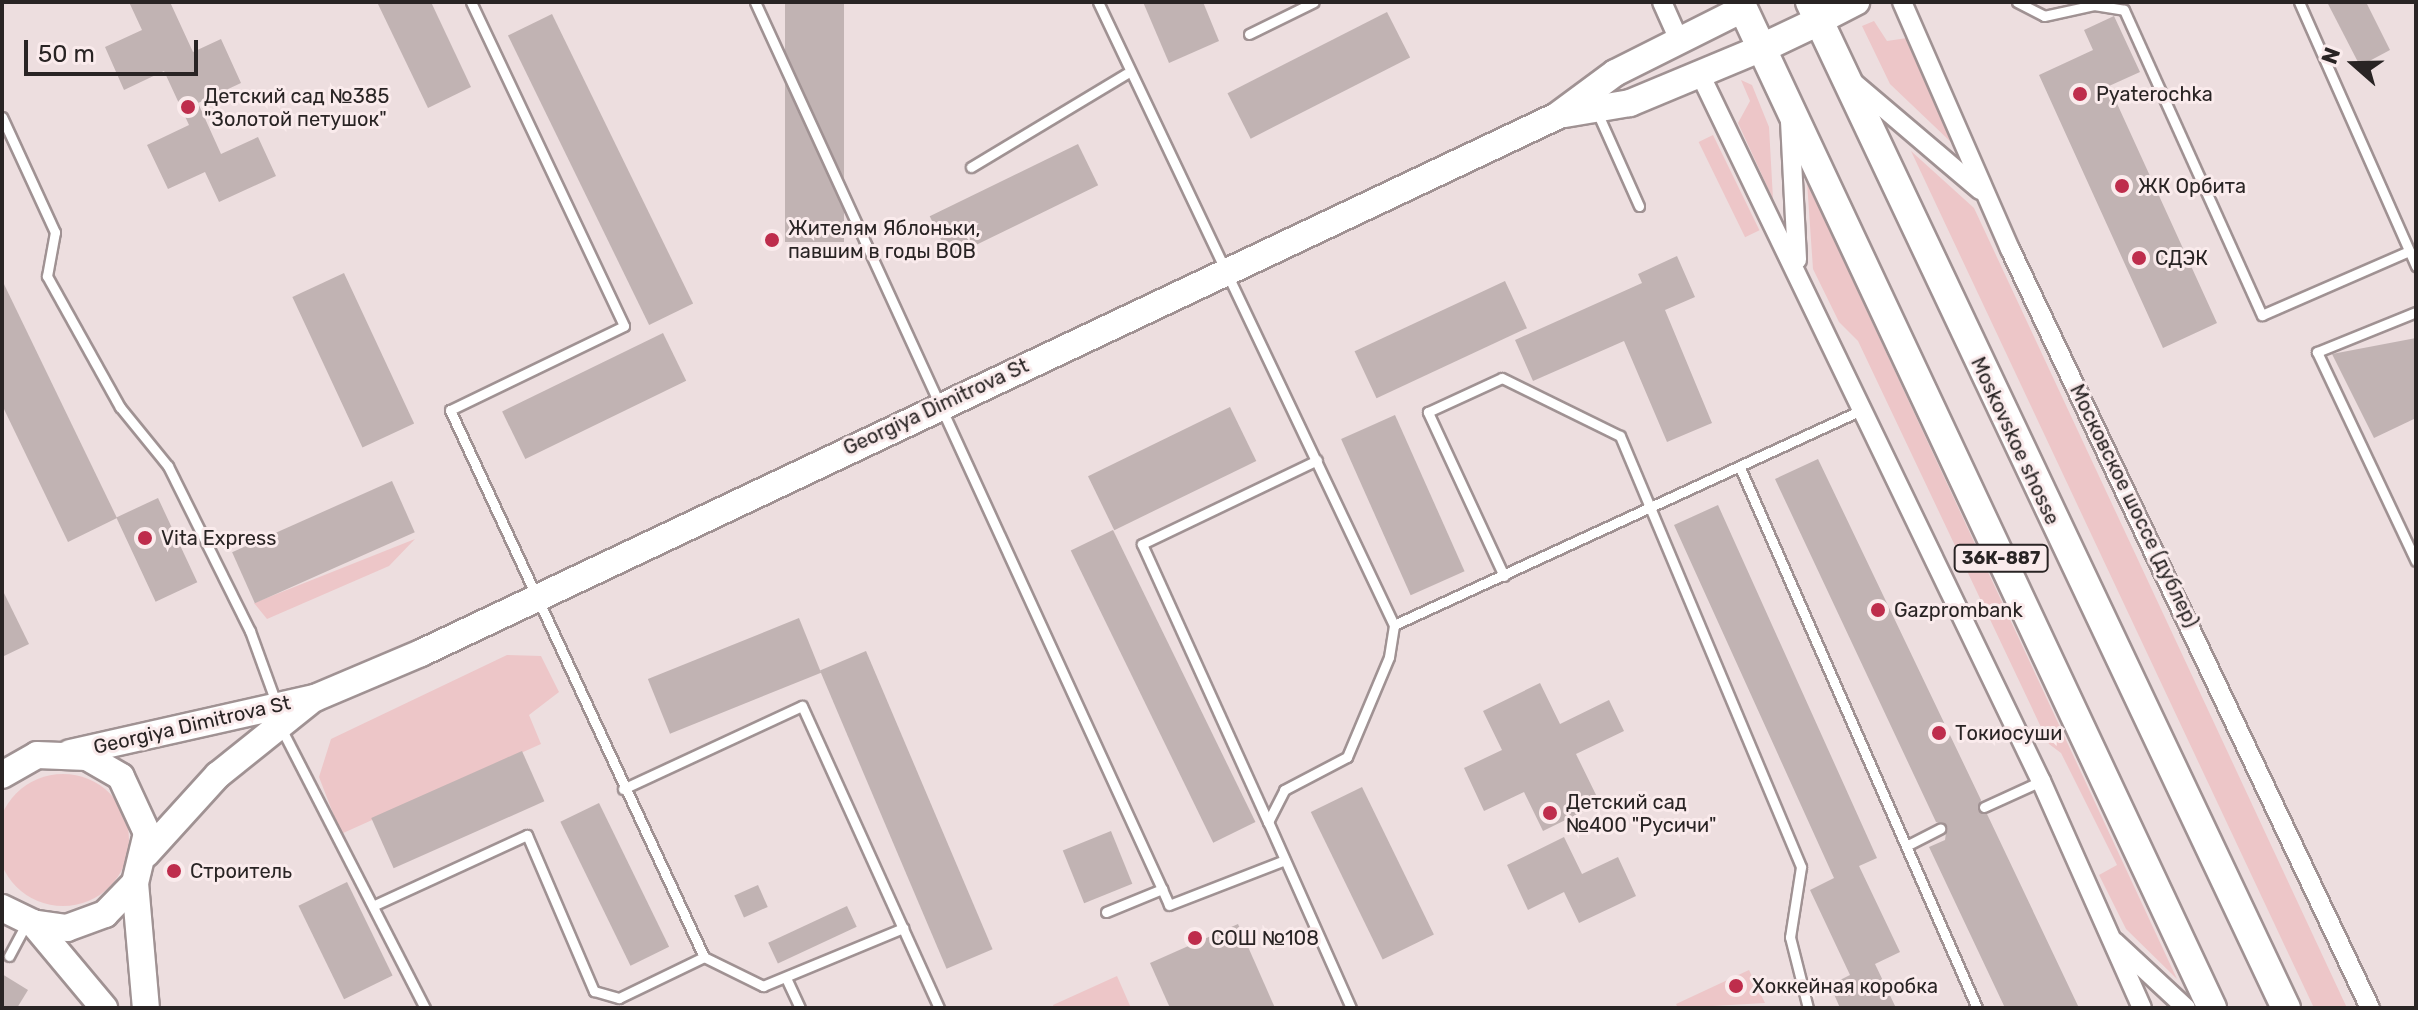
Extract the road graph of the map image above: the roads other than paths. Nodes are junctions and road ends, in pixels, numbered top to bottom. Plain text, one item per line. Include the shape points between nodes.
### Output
1 (471, 2) edge
2 (755, 2) edge
3 (1098, 2) edge
4 (1314, 2) edge
5 (1662, 2) edge
6 (1856, 2) edge
7 (1902, 2) edge
8 (2017, 2) edge
9 (2299, 2) edge
10 (1746, 4) edge
11 (1814, 11) edge
12 (1249, 34) dead end
13 (1679, 40) junction
14 (1760, 49) junction
15 (1126, 74) junction
16 (1700, 74) junction
17 (1844, 75) junction
18 (1789, 107) junction
19 (1596, 109) junction
20 (1557, 116) junction
21 (2, 117) edge
22 (971, 167) dead end
23 (1985, 194) junction
24 (1639, 206) dead end
25 (2409, 251) junction
26 (1797, 266) junction
27 (2416, 266) edge
28 (1226, 271) junction
29 (2416, 312) edge
30 (940, 405) junction
31 (1859, 411) junction
32 (1317, 460) junction
33 (1741, 470) junction
34 (1652, 511) junction
35 (2416, 561) edge
36 (1504, 576) junction
37 (532, 598) junction
38 (1394, 625) junction
39 (278, 715) junction
40 (70, 753) junction
41 (37, 755) junction
42 (2, 760) edge
43 (2, 775) edge
44 (2041, 781) junction
45 (623, 789) junction
46 (1984, 807) dead end
47 (1268, 822) junction
48 (1940, 829) dead end
49 (1910, 844) junction
50 (146, 854) junction
51 (1285, 860) junction
52 (135, 883) junction
53 (1162, 889) junction
54 (377, 904) junction
55 (2, 908) edge
56 (1106, 912) dead end
57 (30, 922) junction
58 (903, 928) junction
59 (2107, 934) junction
60 (9, 956) dead end
61 (704, 957) junction
62 (786, 978) junction
63 (104, 1008) edge
64 (146, 1008) edge
65 (425, 1008) edge
66 (800, 1008) edge
67 (939, 1008) edge
68 (1351, 1008) edge
69 (1808, 1008) edge
70 (1977, 1008) edge
71 (2142, 1008) edge
72 (2186, 1008) edge
73 (2212, 1008) edge
74 (2286, 1008) edge
75 (2370, 1008) edge

1 - 37 lane via 624,326 450,410
2 - 30 lane
3 - 15 lane
4 - 12 lane
5 - 13 street
6 - 11 main road, Georgiya Dimitrova St
7 - 23 street, Московское шоссе (дублер)
8 - 25 lane via 2044,16 2094,5 2124,10 2262,315
9 - 25 lane
10 - 13 main road, Georgiya Dimitrova St
10 - 14 main road, 36К-887
11 - 14 main road, Georgiya Dimitrova St
11 - 17 main road, Moskovskoe shosse / 36К-887
13 - 20 main road, Georgiya Dimitrova St via 1615,73
14 - 16 main road, Georgiya Dimitrova St
14 - 18 main road, 36К-887
15 - 22 lane
15 - 28 lane
16 - 19 main road, Georgiya Dimitrova St
16 - 26 street
17 - 23 street
17 - 74 main road, Moskovskoe shosse / 36К-887
18 - 26 street
18 - 73 main road, 36К-887
19 - 20 main road, Georgiya Dimitrova St
19 - 24 lane
20 - 28 main road, Georgiya Dimitrova St
21 - 39 lane via 55,232 47,276 120,407 168,466 250,631
23 - 75 street, Московское шоссе (дублер)
25 - 27 lane
26 - 31 street
28 - 30 main road, Georgiya Dimitrova St
28 - 32 lane
29 - 35 lane via 2317,352
30 - 37 main road, Georgiya Dimitrova St
30 - 53 lane via 988,496
31 - 33 lane
31 - 44 street
32 - 38 lane
32 - 47 lane via 1142,544
33 - 34 lane
33 - 49 lane
34 - 36 lane
34 - 36 lane via 1620,436 1502,378 1428,412
34 - 69 lane via 1801,867 1790,937
36 - 38 lane
37 - 39 main road, Georgiya Dimitrova St
37 - 45 lane
38 - 47 lane via 1389,657 1347,757 1284,790
39 - 40 main road, Georgiya Dimitrova St
39 - 50 main road, Georgiya Dimitrova St
39 - 54 lane
40 - 41 main road
40 - 50 main road via 112,769 130,788 144,818
41 - 42 main road
41 - 43 main road
44 - 46 lane
44 - 59 street
45 - 58 lane via 802,706
45 - 61 lane
47 - 51 lane
48 - 49 lane
49 - 70 lane
50 - 52 main road
51 - 53 lane via 1169,905
51 - 68 lane
52 - 57 main road via 91,920 67,928
52 - 64 main road
53 - 56 lane
54 - 61 lane via 527,835 594,991 619,998
54 - 65 lane
55 - 57 main road
57 - 60 lane
57 - 63 main road
58 - 62 lane
58 - 67 lane
59 - 71 street
59 - 72 street
61 - 62 lane via 763,986
62 - 66 lane

